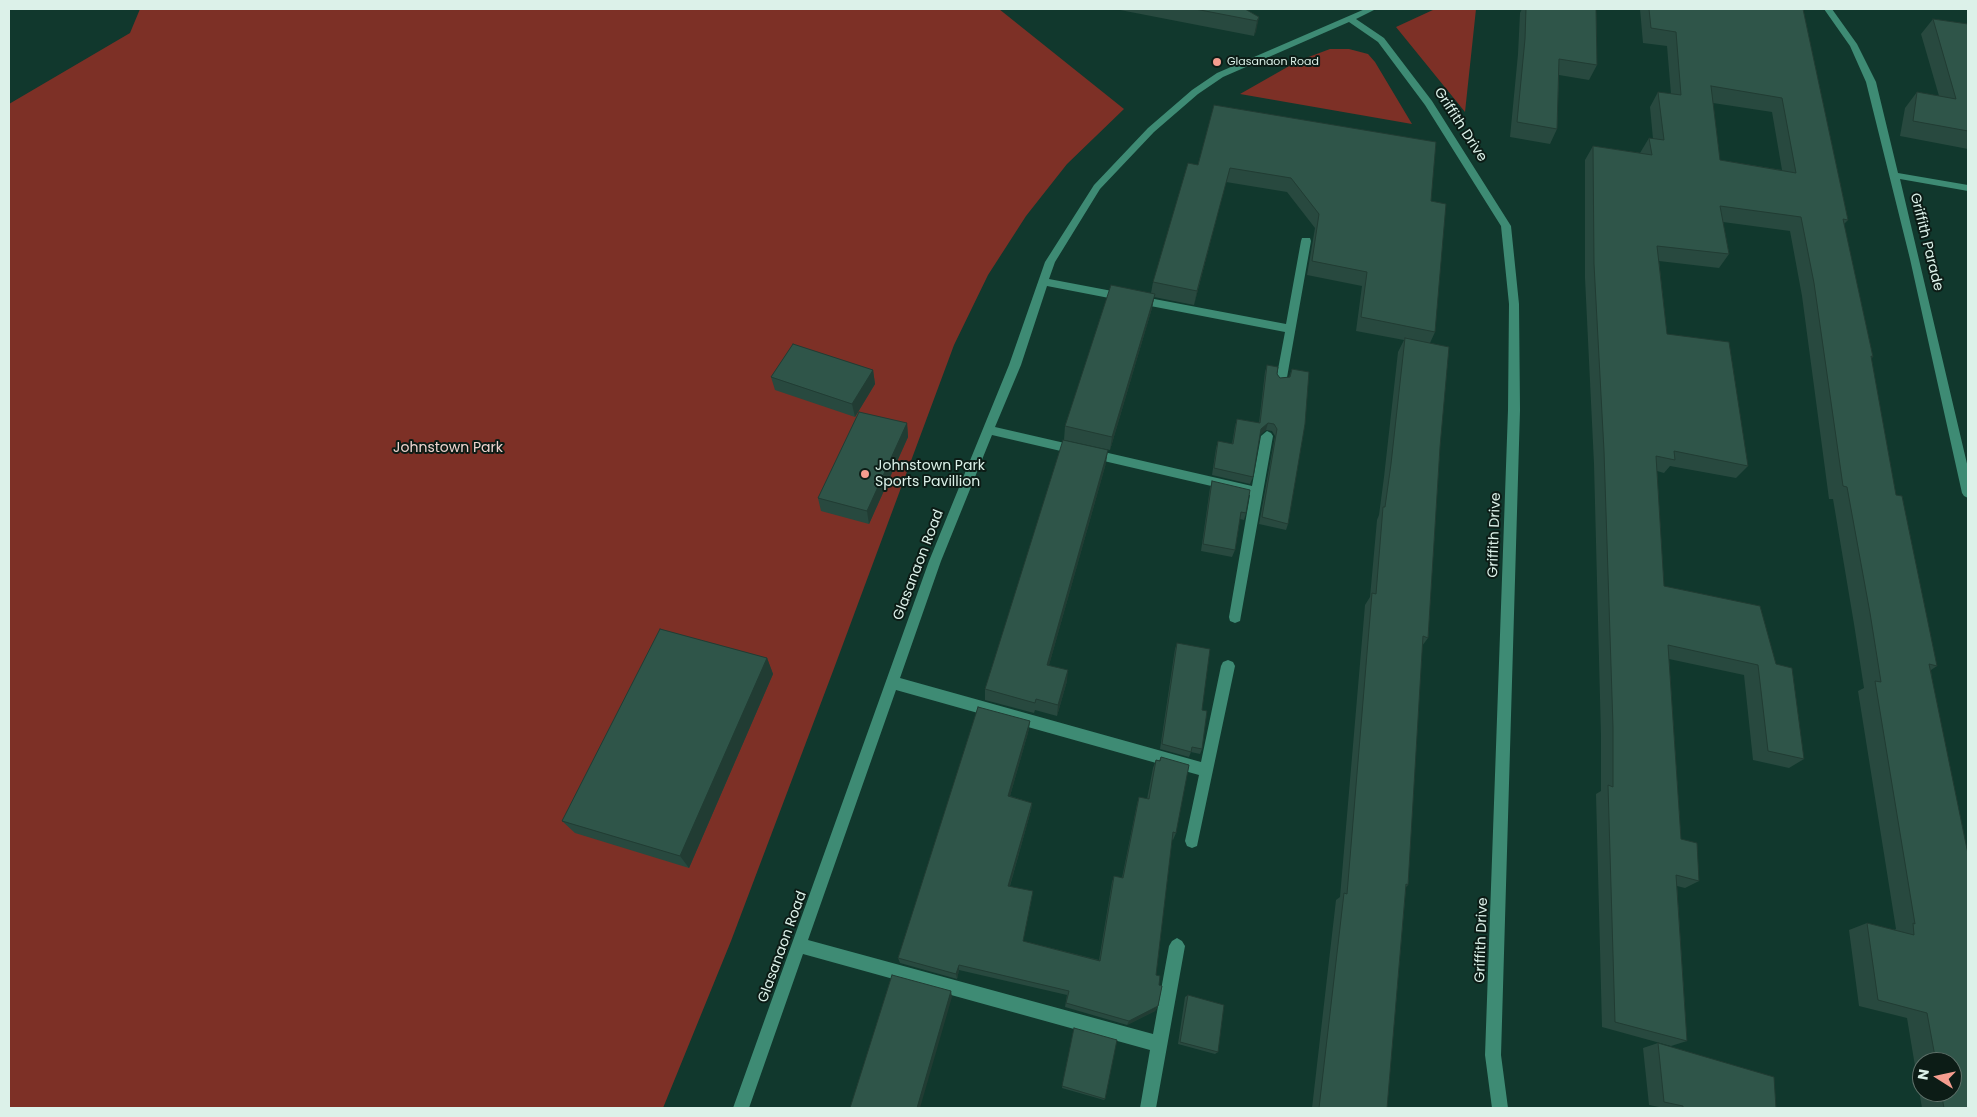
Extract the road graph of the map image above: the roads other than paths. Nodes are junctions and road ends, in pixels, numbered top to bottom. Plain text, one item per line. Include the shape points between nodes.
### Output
1 (1372, 9) edge
2 (1828, 9) edge
3 (1349, 18) junction
4 (1894, 175) junction
5 (1968, 188) edge
6 (1306, 241) dead end
7 (1044, 282) junction
8 (1291, 329) junction
9 (1282, 380) edge
10 (988, 430) junction
11 (1267, 436) edge
12 (1257, 492) junction
13 (1968, 493) edge
14 (1235, 617) dead end
15 (1228, 666) dead end
16 (891, 682) junction
17 (1206, 770) junction
18 (1192, 840) dead end
19 (800, 945) junction
20 (1177, 946) dead end
21 (1159, 1044) junction
22 (741, 1108) edge
23 (1148, 1108) edge
24 (1500, 1108) edge

1 - 3 street, Glasanaon Road
2 - 4 street, Griffith Parade via 1854,46 1870,82
3 - 7 street, Glasanaon Road via 1220,74 1151,130 1097,187 1050,262
3 - 24 street, Griffith Drive via 1381,40 1417,87 1506,226 1514,304 1514,410 1493,1055
4 - 5 street
4 - 13 street, Griffith Parade
6 - 8 street
7 - 8 street
7 - 10 street, Glasanaon Road
8 - 9 street
10 - 12 street
10 - 16 street, Glasanaon Road
11 - 12 street
12 - 14 street
15 - 17 street
16 - 17 street
16 - 19 street, Glasanaon Road
17 - 18 street
19 - 21 street
19 - 22 street, Glasanaon Road
20 - 21 street
21 - 23 street

